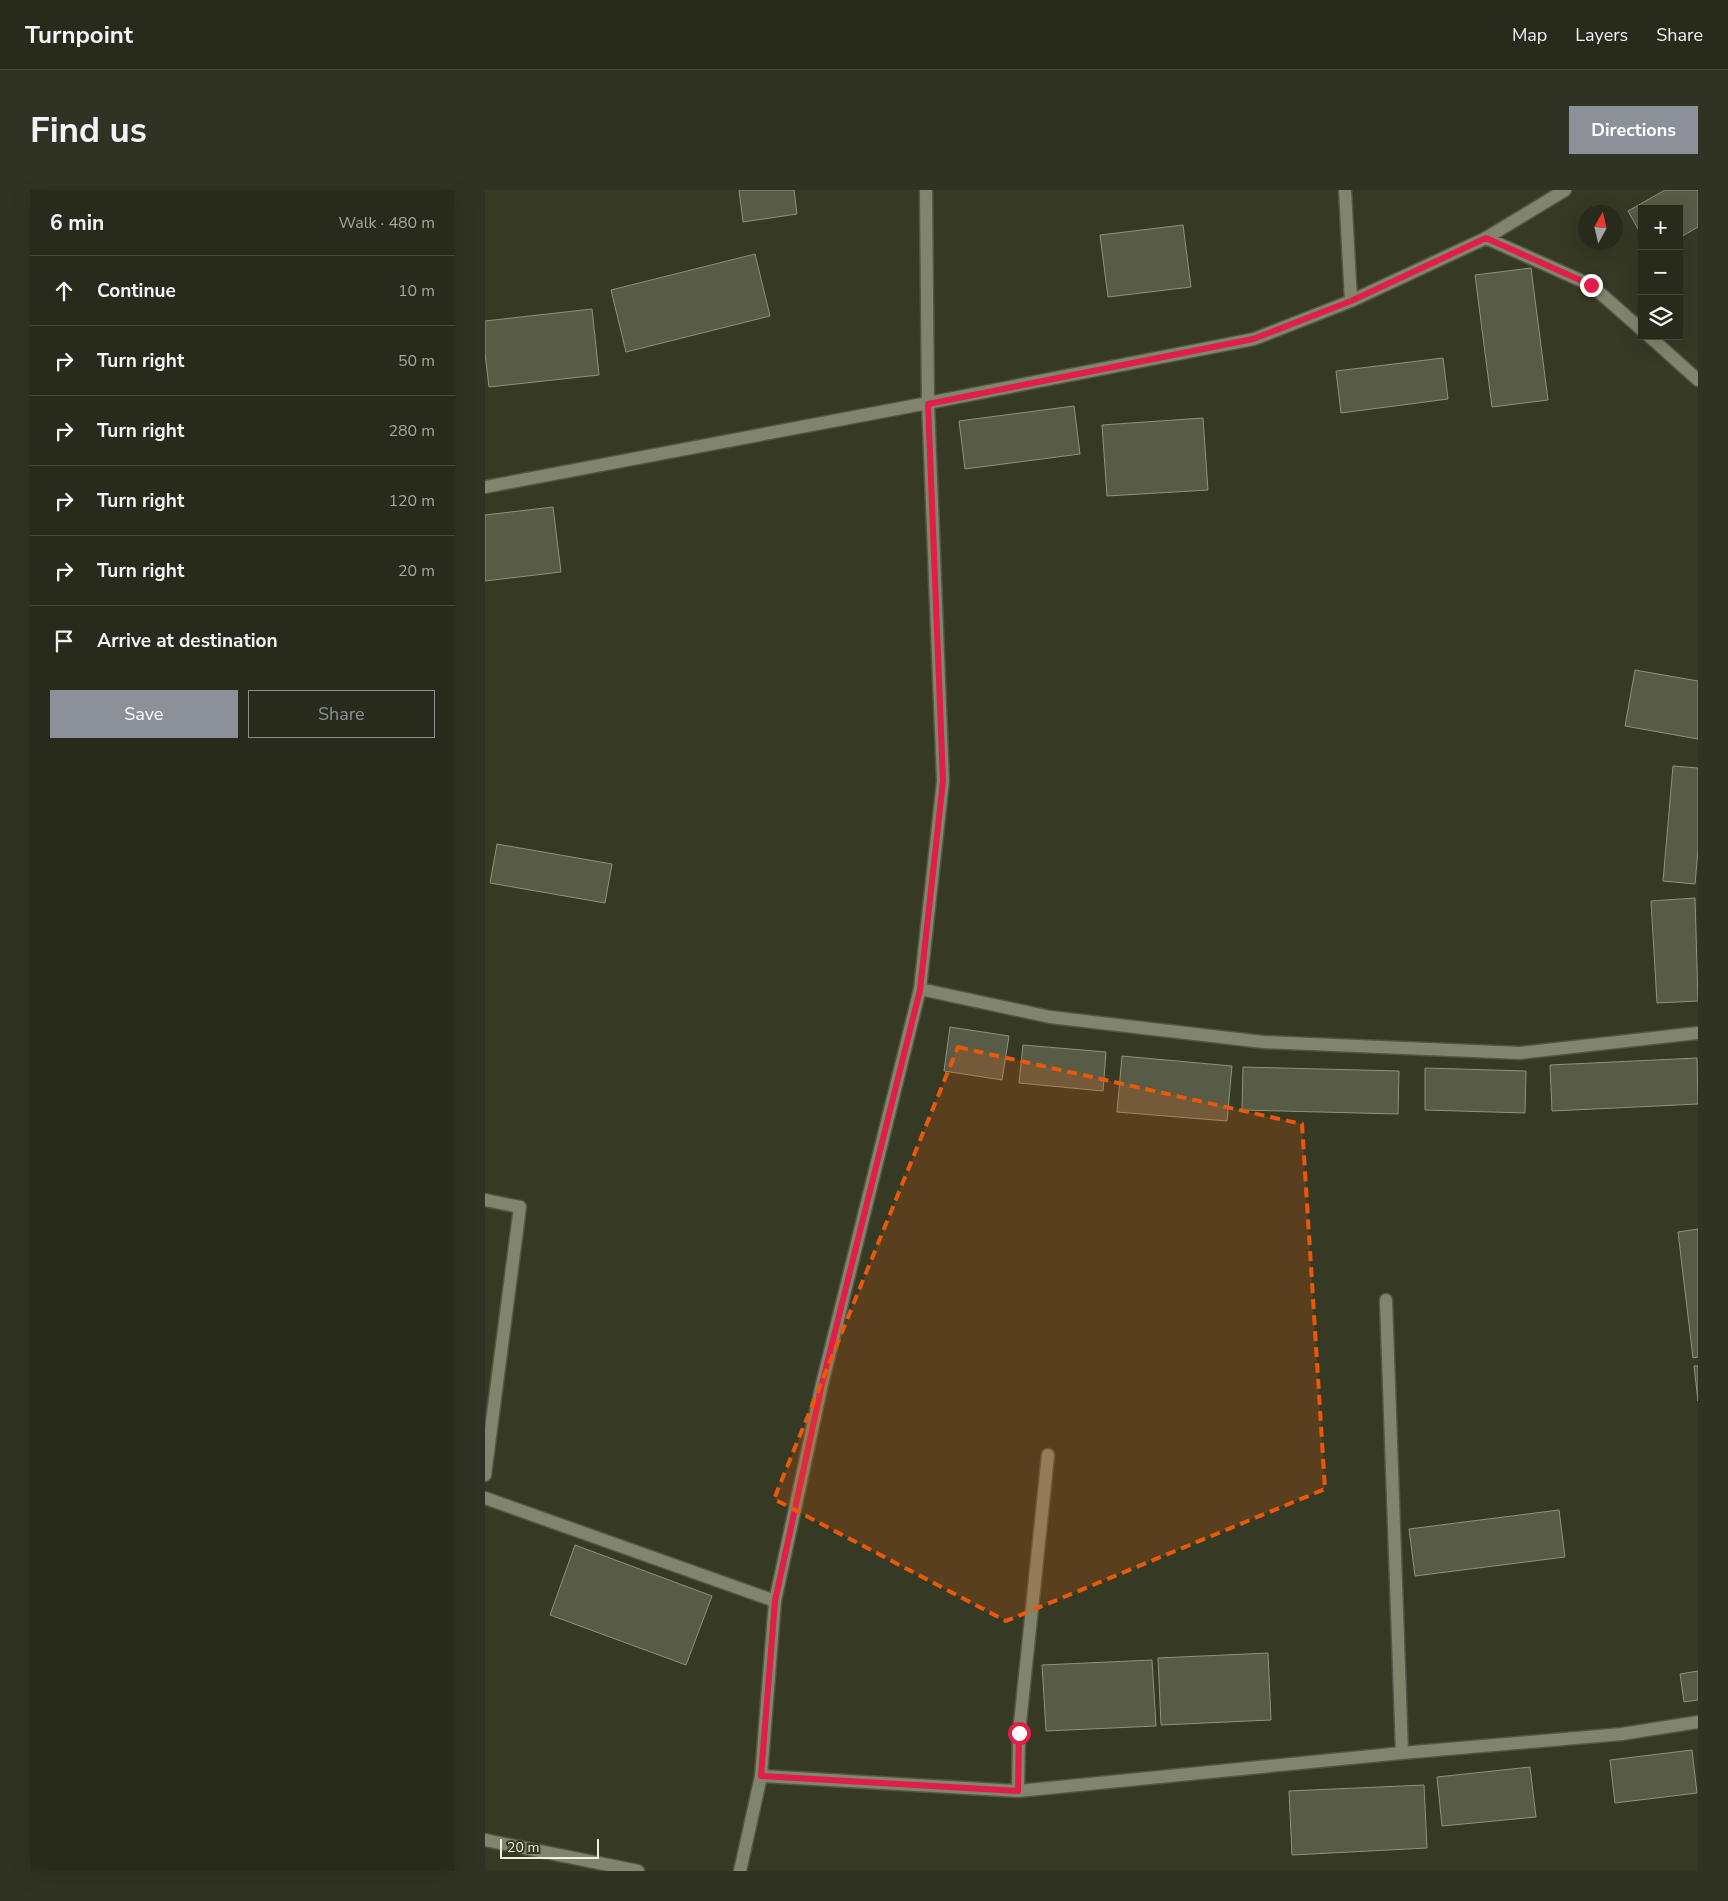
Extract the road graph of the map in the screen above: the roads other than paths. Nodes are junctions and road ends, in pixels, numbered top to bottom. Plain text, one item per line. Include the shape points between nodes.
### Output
1 (925, 190) edge
2 (1345, 190) edge
3 (1565, 190) edge
4 (1486, 238) junction
5 (1351, 301) junction
6 (1638, 326) edge
7 (1653, 340) edge
8 (1698, 380) edge
9 (928, 404) junction
10 (485, 487) edge
11 (920, 990) junction
12 (1698, 1034) edge
13 (485, 1200) edge
14 (1386, 1300) dead end
15 (1048, 1455) dead end
16 (485, 1475) edge
17 (485, 1498) edge
18 (775, 1601) junction
19 (1698, 1722) edge
20 (1402, 1753) junction
21 (761, 1776) junction
22 (1018, 1791) junction
23 (485, 1840) edge
24 (638, 1871) edge
25 (741, 1871) edge

1 - 9 street
2 - 5 street
3 - 4 street
4 - 5 street
4 - 6 street via 1591,285
5 - 9 street via 1253,339
7 - 8 street
9 - 10 street
9 - 11 street via 943,781
11 - 12 street via 1050,1017 1263,1042 1520,1053
11 - 18 street via 822,1384
13 - 16 street via 519,1207
14 - 20 street
15 - 22 street via 1019,1733
17 - 18 street
18 - 21 street
19 - 20 street via 1622,1734
20 - 22 street
21 - 22 street
21 - 25 street
23 - 24 street

